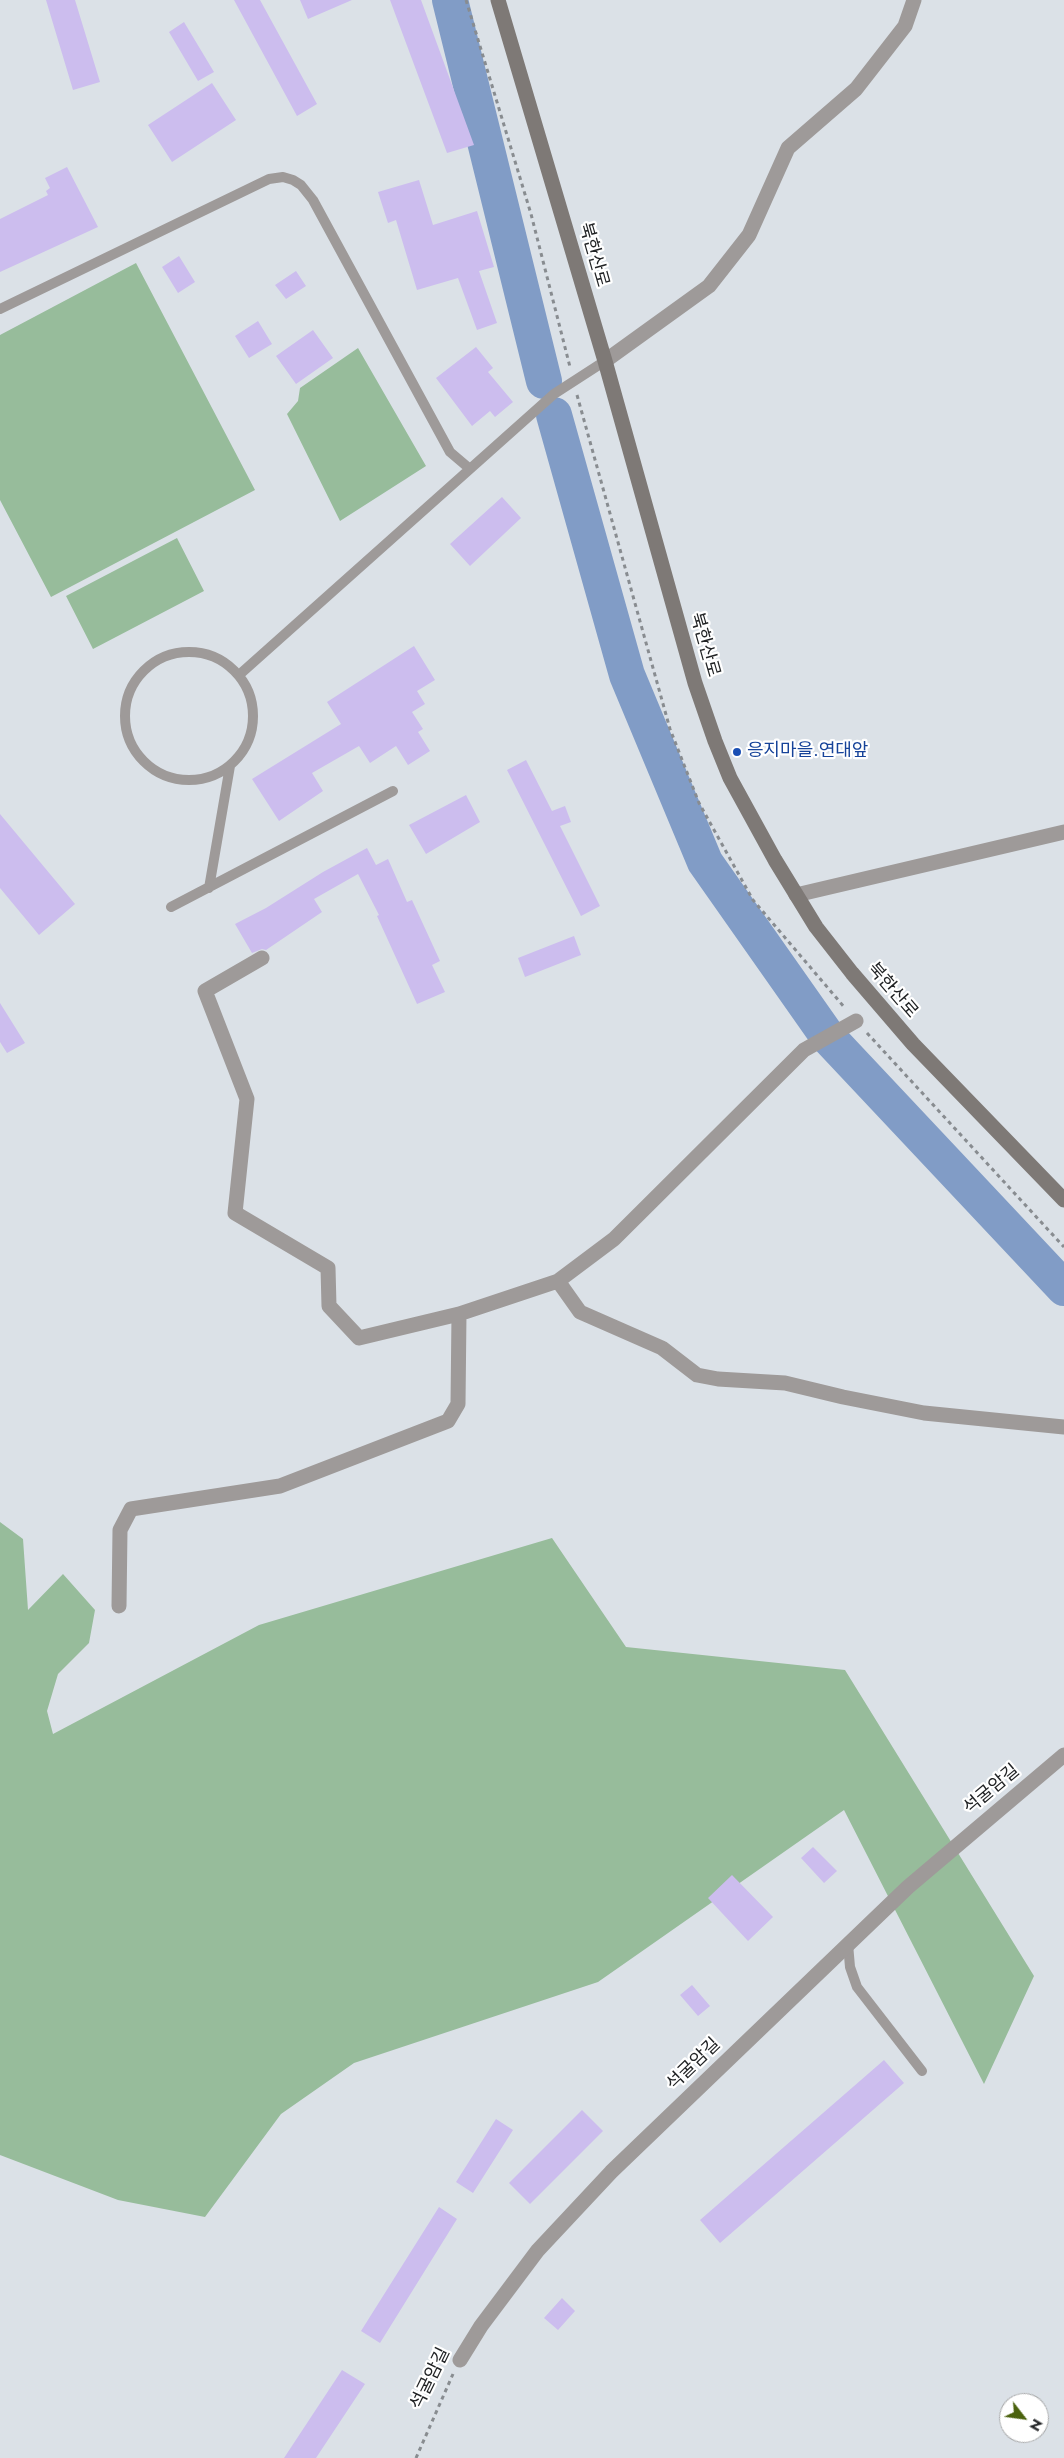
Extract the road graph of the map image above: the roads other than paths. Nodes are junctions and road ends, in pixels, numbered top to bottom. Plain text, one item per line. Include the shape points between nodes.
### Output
1 (498, 0) edge
2 (914, 0) edge
3 (0, 309) edge
4 (605, 361) junction
5 (470, 469) junction
6 (239, 675) junction
7 (230, 766) junction
8 (393, 791) dead end
9 (1064, 832) edge
10 (209, 888) junction
11 (796, 895) junction
12 (171, 907) dead end
13 (262, 958) dead end
14 (855, 1021) dead end
15 (1064, 1200) edge
16 (558, 1281) junction
17 (459, 1314) junction
18 (1064, 1427) edge
19 (119, 1606) dead end
20 (1064, 1754) edge
21 (848, 1944) junction
22 (922, 2071) dead end
23 (460, 2360) road end

1 - 4 street, 북한산로
2 - 4 street via 905,26 856,89 788,148 749,235 709,286
3 - 5 lane via 268,179 293,180 313,200 450,452
4 - 5 lane via 554,394
4 - 11 street, 북한산로 via 676,618 715,741 730,778
5 - 6 lane
6 - 7 lane via 249,694 253,715 251,734 243,751
6 - 7 lane via 223,661 203,653 182,652 161,658 143,670 131,687 124,708 125,729 131,747 158,774 176,780 196,781 214,776
7 - 10 lane
8 - 10 lane
9 - 11 street
10 - 12 lane
11 - 15 street, 북한산로 via 816,927 913,1044
13 - 17 street via 205,991 247,1099 235,1214 328,1268 329,1306 359,1338
14 - 16 street via 804,1050 614,1239
16 - 17 street
16 - 18 street via 580,1312 662,1348 697,1375 784,1383 924,1413
17 - 19 street via 458,1404 448,1421 280,1486 131,1509 120,1530
20 - 21 street, 석굴암길 via 908,1887
21 - 22 lane via 850,1967 857,1987
21 - 23 street, 석굴암길 via 684,2100 558,2228 505,2292

